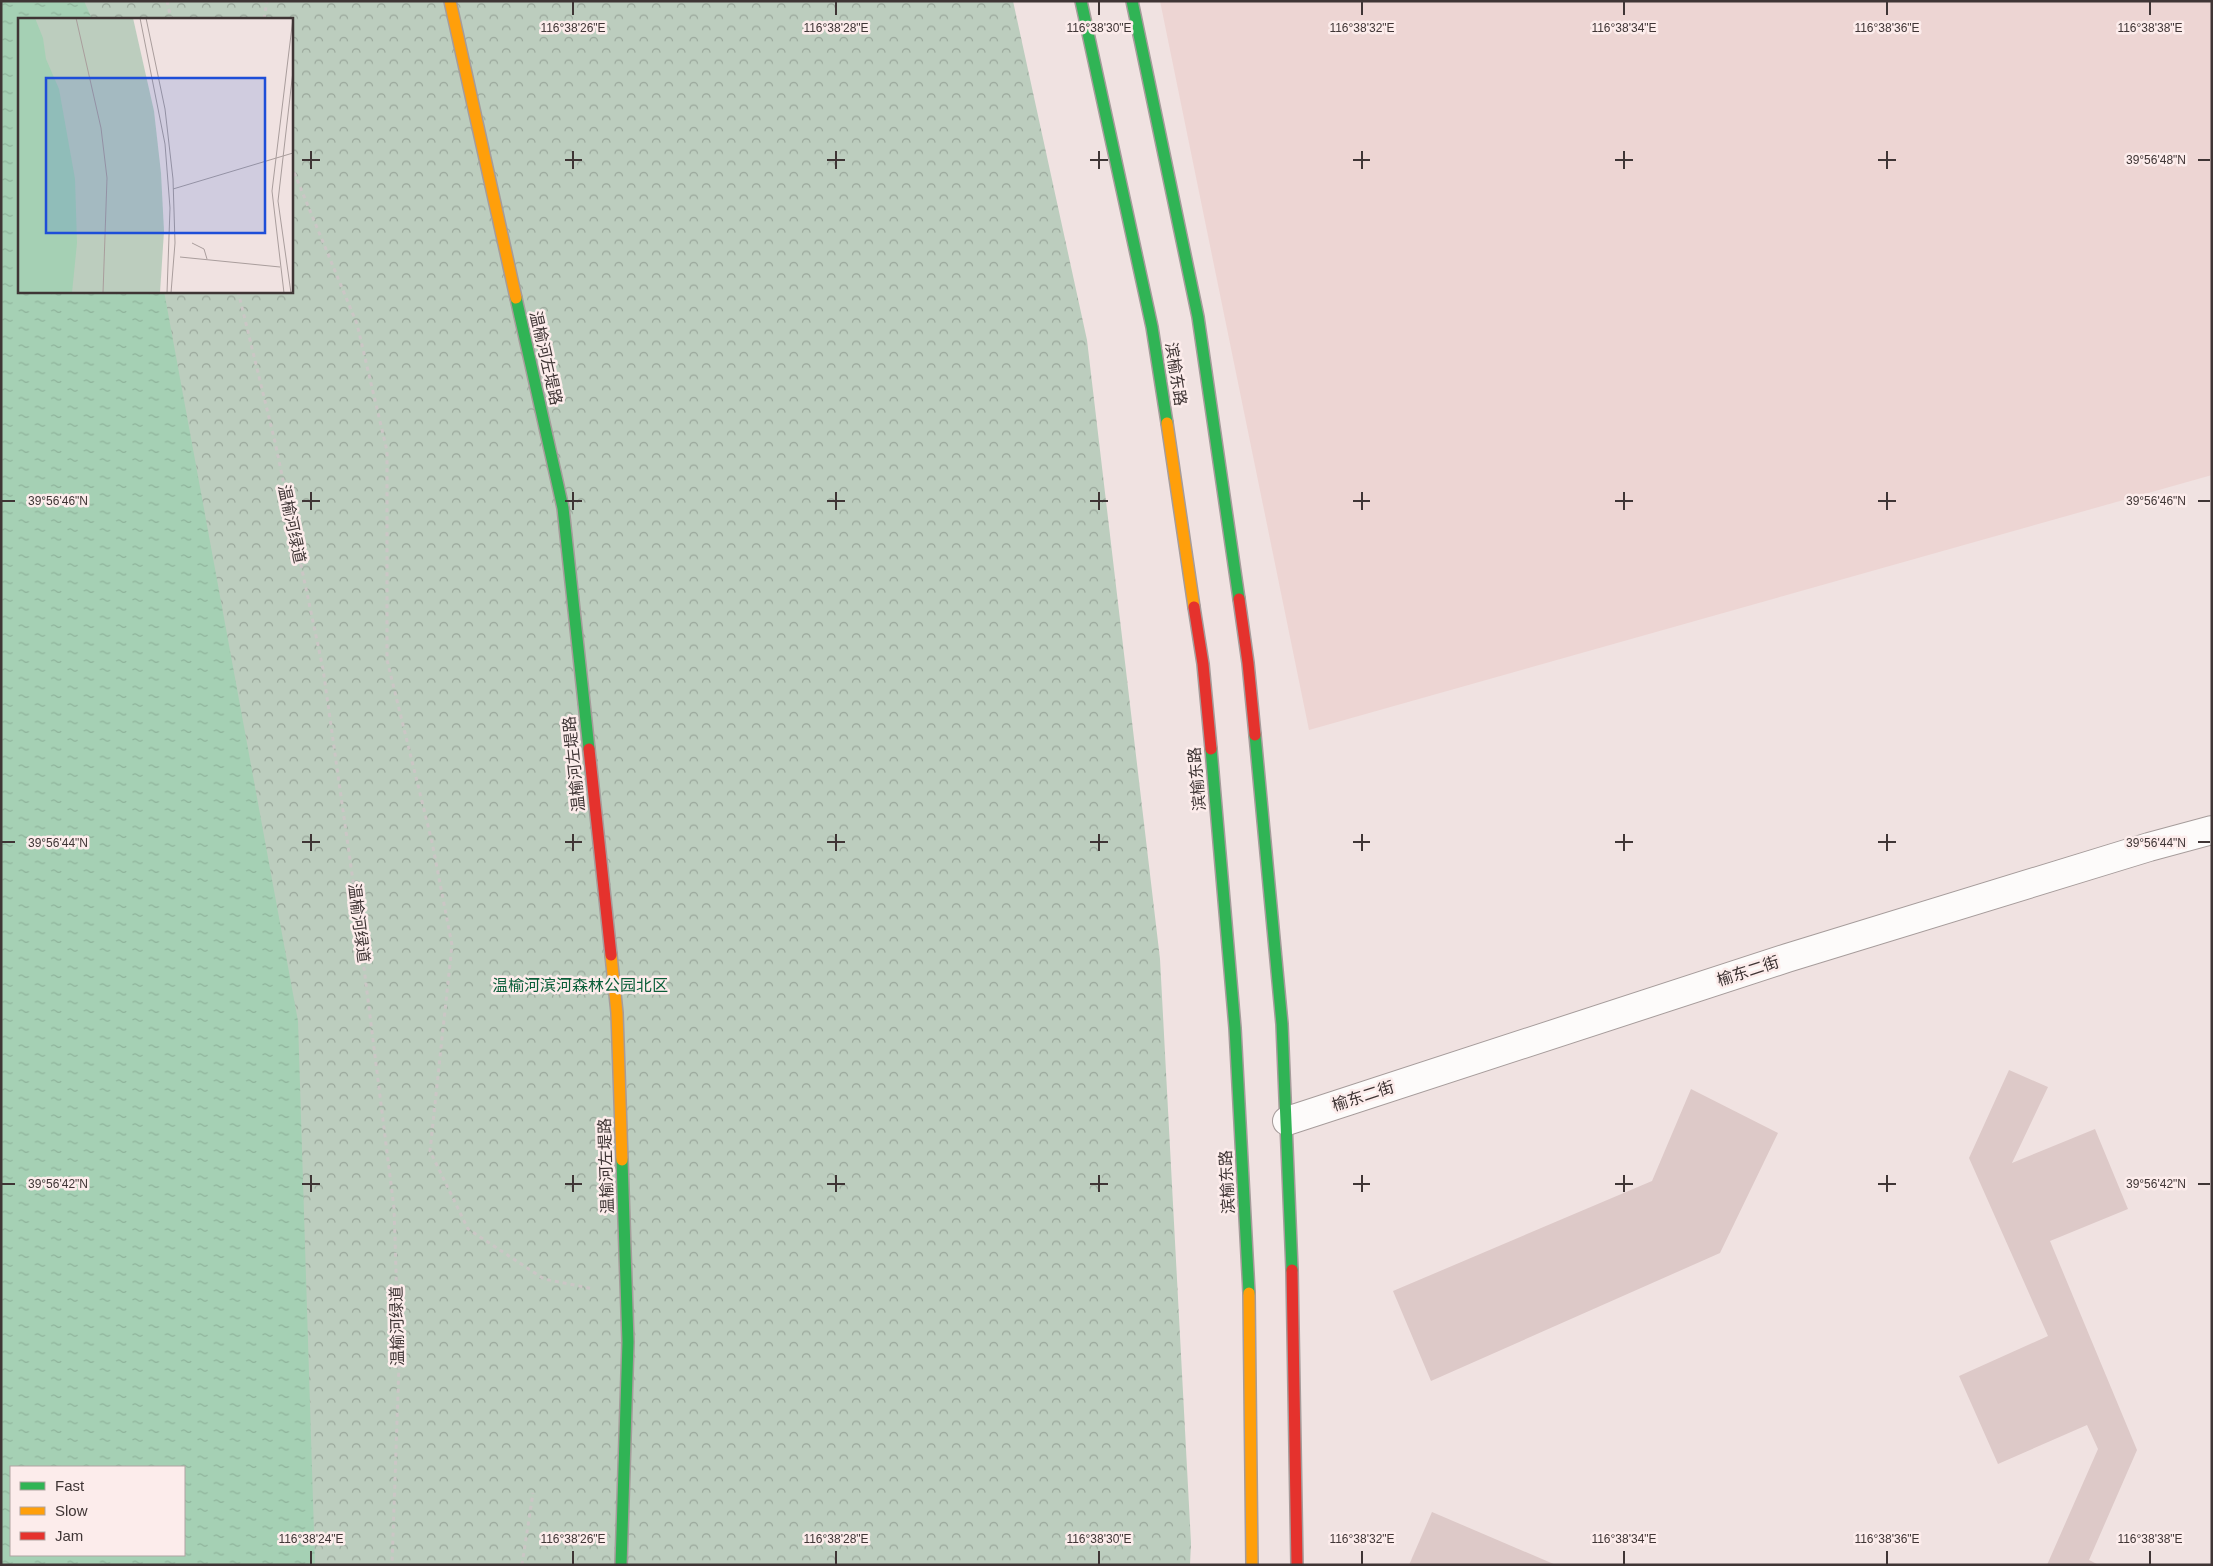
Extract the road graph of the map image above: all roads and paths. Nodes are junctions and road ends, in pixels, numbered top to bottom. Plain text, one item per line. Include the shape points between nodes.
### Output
1 (167, 1) edge
2 (267, 1) edge
3 (450, 1) edge
4 (1081, 1) edge
5 (1132, 1) edge
6 (171, 18) edge
7 (264, 18) edge
8 (292, 167) edge
9 (238, 292) edge
10 (2212, 830) edge
11 (1287, 1121) junction
12 (626, 1296) junction
13 (532, 1493) dead end
14 (392, 1565) edge
15 (522, 1565) edge
16 (620, 1565) edge
17 (1252, 1565) edge
18 (1297, 1565) edge

1 - 6 path
2 - 7 path
3 - 12 main road, 温榆河左堤路 via 563,508 617,1014
4 - 17 main road, 滨榆东路 via 1152,327 1204,664 1236,1037 1250,1310
5 - 11 main road, 滨榆东路 via 1198,317 1248,663 1282,1024
8 - 12 path via 357,324 387,451 387,660 432,842 452,945 430,1151 468,1229 544,1279
9 - 14 path, 温榆河绿道 via 275,442 323,669 394,1208 399,1364
10 - 11 street, 榆东二街 via 1796,955
11 - 18 main road, 滨榆东路 via 1294,1308
12 - 16 main road, 温榆河左堤路 via 628,1342
13 - 15 path

